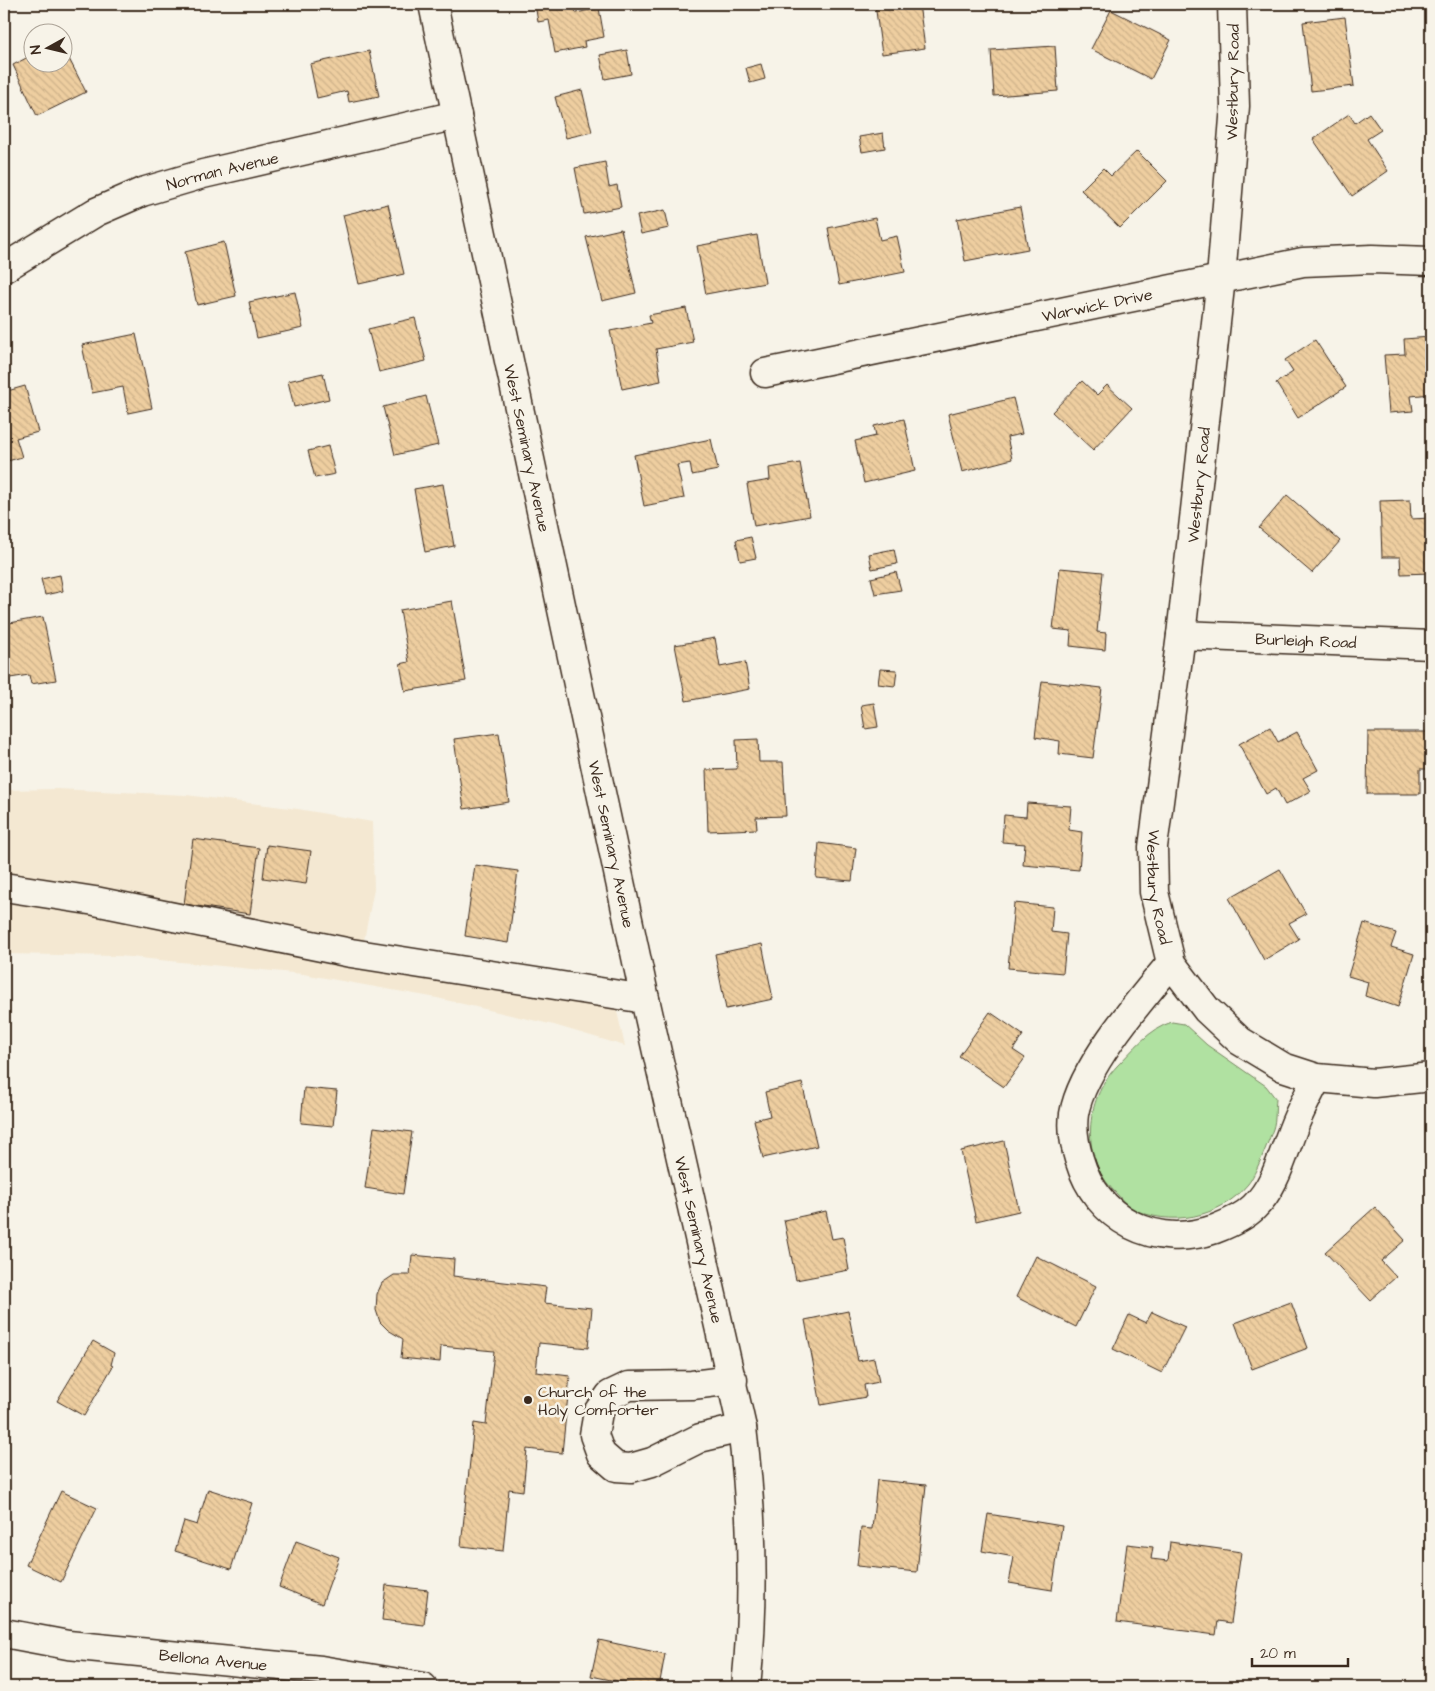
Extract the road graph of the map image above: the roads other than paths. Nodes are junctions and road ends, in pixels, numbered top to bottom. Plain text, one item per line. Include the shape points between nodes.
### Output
1 (433, 4) edge
2 (1232, 4) edge
3 (457, 115) junction
4 (1431, 262) edge
5 (4, 268) edge
6 (1221, 278) junction
7 (765, 373) dead end
8 (1181, 635) junction
9 (1431, 645) edge
10 (4, 887) edge
11 (1171, 963) junction
12 (645, 999) junction
13 (1431, 1077) edge
14 (1316, 1078) junction
15 (732, 1380) junction
16 (742, 1428) junction
17 (4, 1633) edge
18 (423, 1687) edge
19 (746, 1687) edge

1 - 3 street, West Seminary Avenue
2 - 6 street, Westbury Road via 1235,106
3 - 5 street, Norman Avenue via 203,174 142,192 96,212
3 - 12 street, West Seminary Avenue
4 - 6 street, Warwick Drive via 1372,259 1303,262
6 - 7 street, Warwick Drive
6 - 8 street, Westbury Road
8 - 9 street, Burleigh Road
8 - 11 street, Westbury Road via 1153,847 1154,892
10 - 12 street via 95,901 351,953
11 - 14 street, Westbury Road via 1207,1010 1240,1041 1283,1067
11 - 14 street, Westbury Road via 1094,1065 1074,1116 1075,1146 1084,1178 1101,1203 1130,1225 1163,1236 1198,1235 1227,1224 1254,1207 1273,1182
12 - 15 street, West Seminary Avenue
13 - 14 street, Westbury Road via 1374,1083
15 - 16 street, West Seminary Avenue
15 - 16 street via 692,1385 629,1386 610,1394 598,1412 594,1435 601,1454 616,1467 631,1468 652,1462 700,1438
16 - 19 street, West Seminary Avenue via 750,1488 753,1591
17 - 18 street, Bellona Avenue via 68,1645 321,1670

